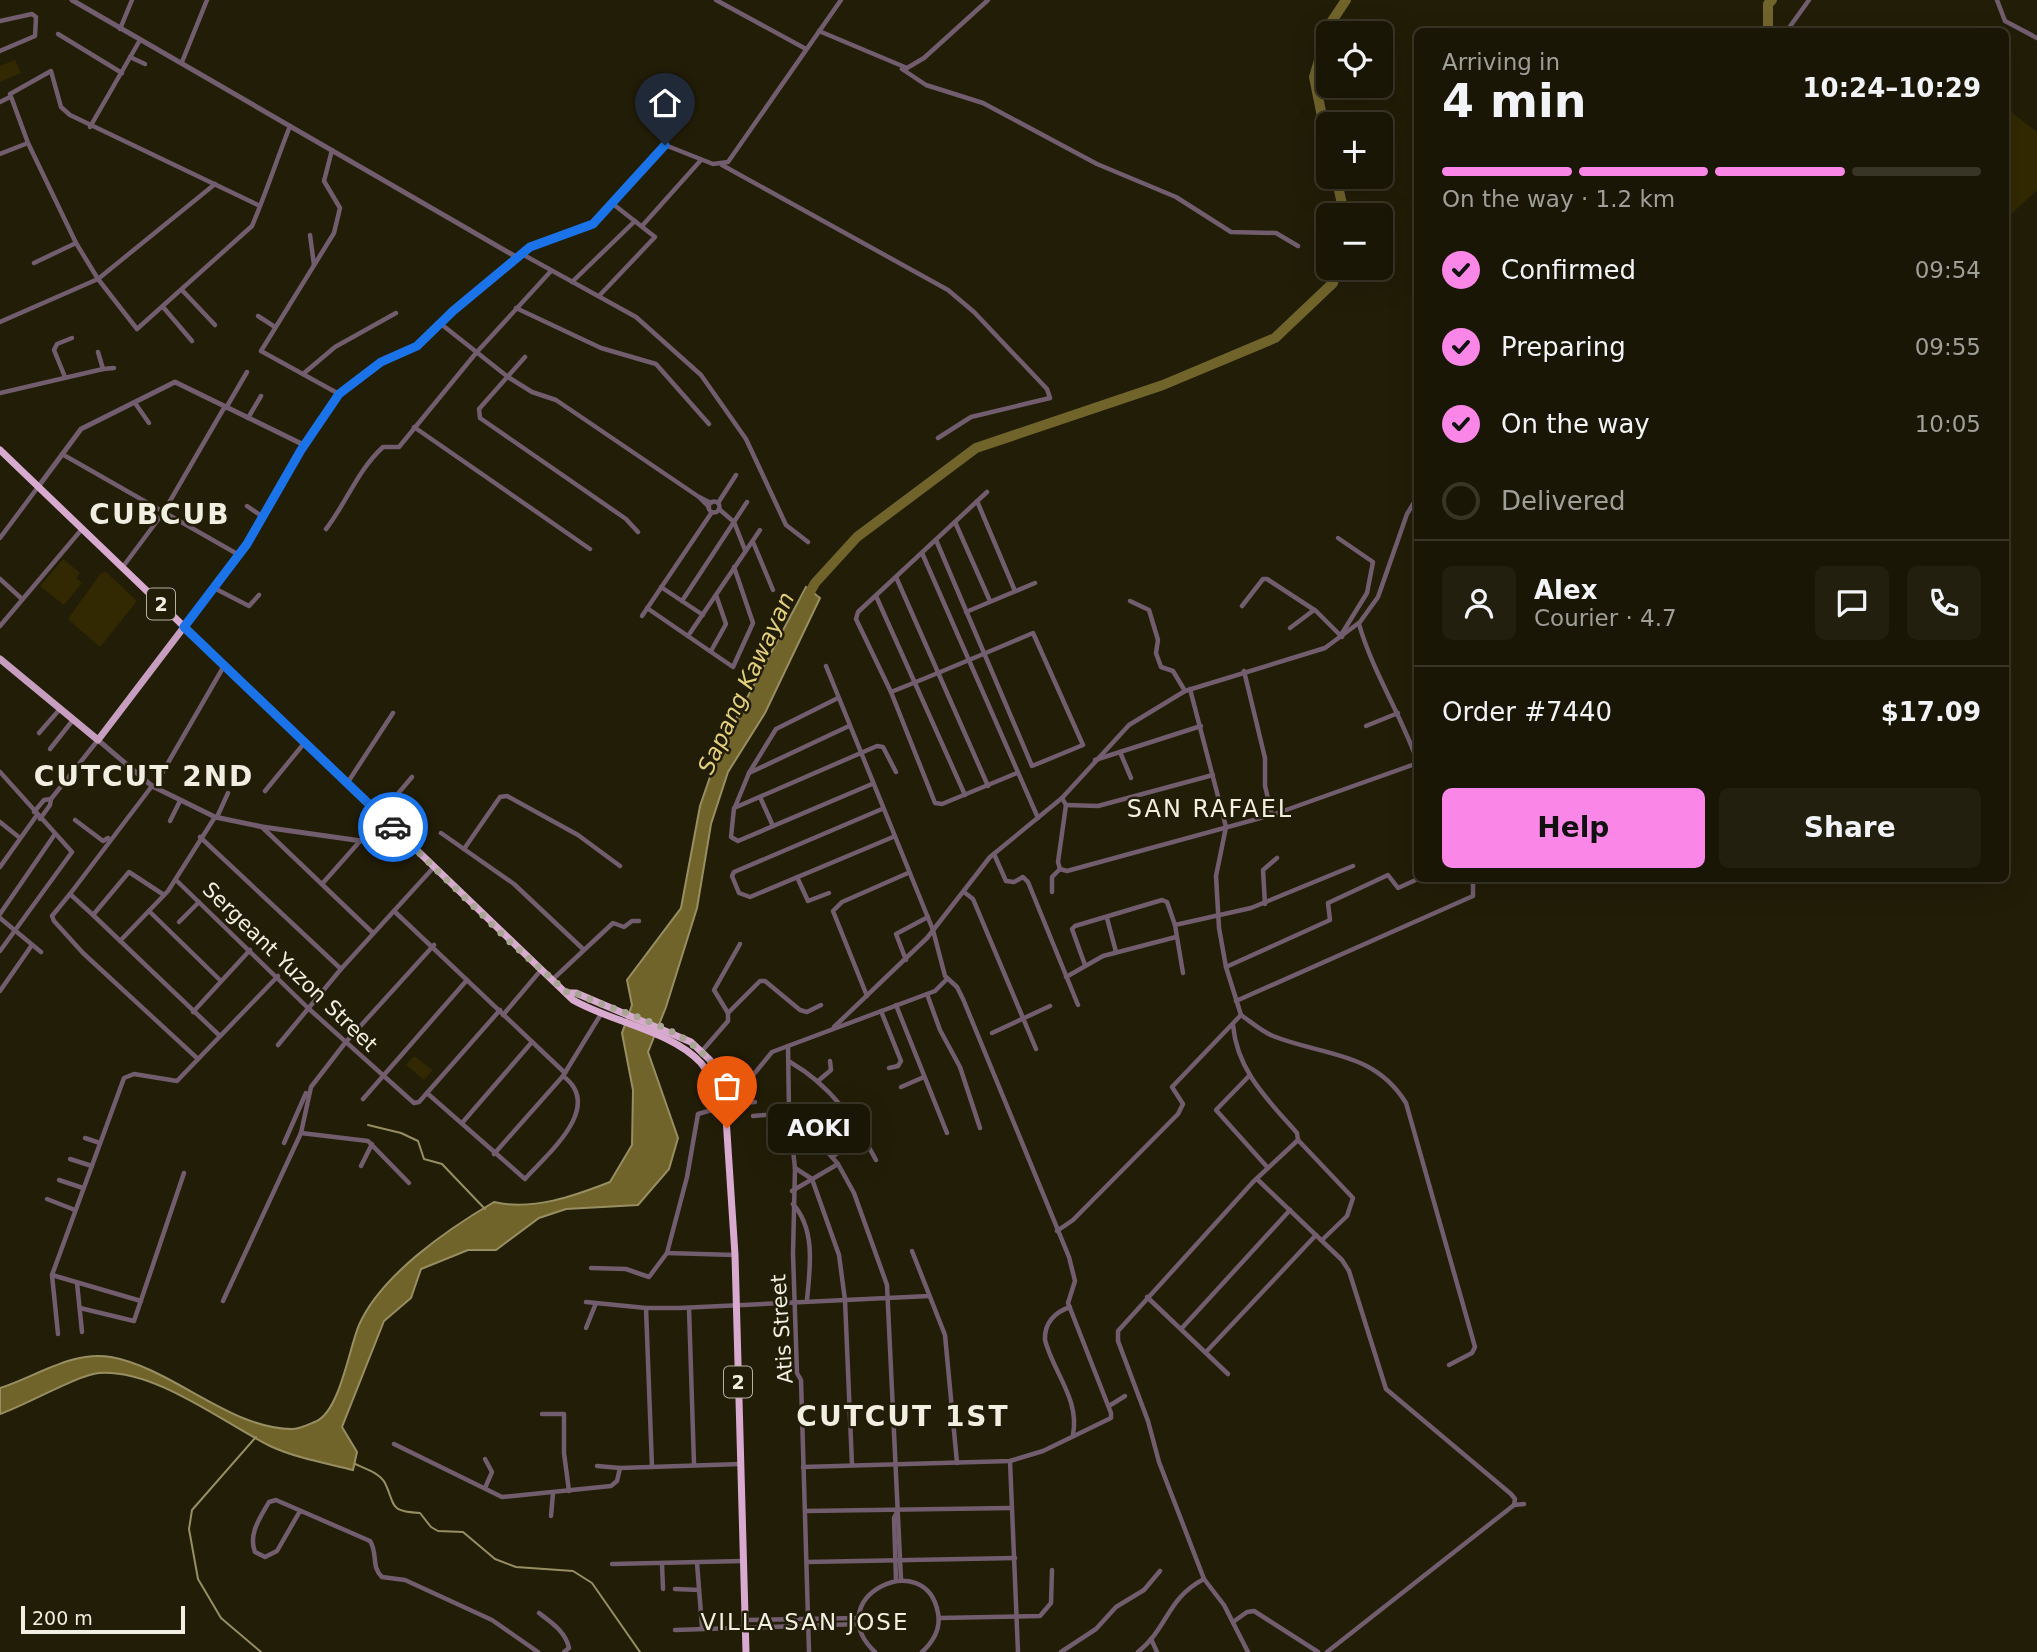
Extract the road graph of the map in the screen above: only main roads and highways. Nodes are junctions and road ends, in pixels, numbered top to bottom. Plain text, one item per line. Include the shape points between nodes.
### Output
1 (0, 450) edge
2 (184, 627) junction
3 (0, 659) edge
4 (568, 993) junction
5 (725, 1108) junction
6 (746, 1652) edge

1 - 2 highway, 2
2 - 3 main road via 98,740
2 - 4 highway, 2
4 - 5 highway, 2 via 604,1016 675,1043 701,1063
4 - 5 highway, 2 via 678,1034 702,1051 724,1087
5 - 6 highway, 2 via 735,1255

